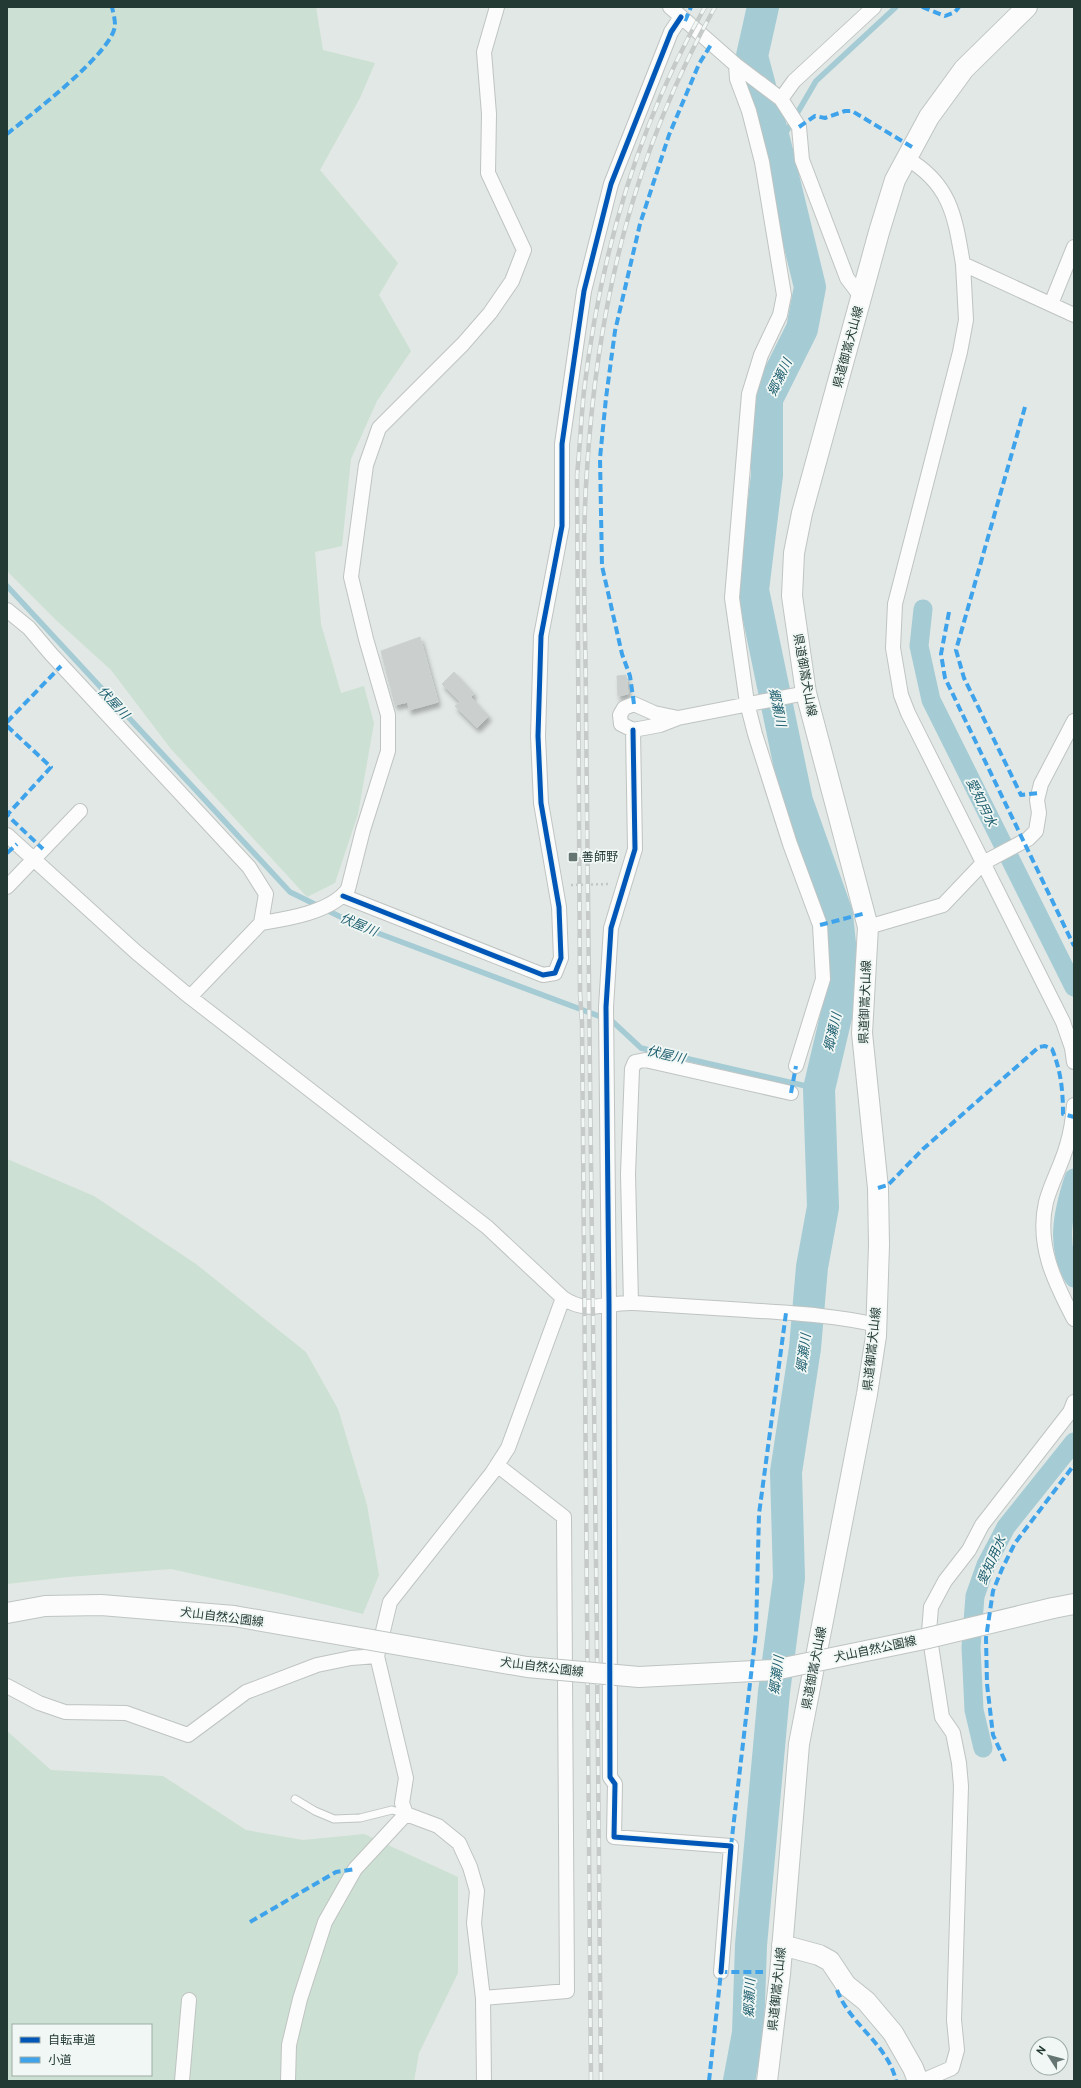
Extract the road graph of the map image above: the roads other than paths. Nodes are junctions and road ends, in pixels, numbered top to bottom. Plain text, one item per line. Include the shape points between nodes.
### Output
1 (497, 7) edge
2 (670, 7) edge
3 (874, 7) edge
4 (1027, 7) edge
5 (681, 17) junction
6 (739, 67) junction
7 (784, 102) junction
8 (906, 158) junction
9 (1074, 247) edge
10 (963, 264) junction
11 (862, 298) junction
12 (1051, 304) junction
13 (1074, 315) edge
14 (7, 610) edge
15 (799, 694) junction
16 (747, 703) junction
17 (678, 718) junction
18 (1074, 721) edge
19 (633, 730) junction
20 (80, 811) dead end
21 (7, 835) edge
22 (34, 859) junction
23 (983, 863) junction
24 (7, 887) edge
25 (343, 896) junction
26 (261, 923) junction
27 (868, 927) junction
28 (190, 997) junction
29 (1074, 1062) edge
30 (796, 1066) dead end
31 (791, 1093) dead end
32 (1074, 1105) edge
33 (563, 1298) junction
34 (631, 1303) junction
35 (609, 1304) junction
36 (1074, 1319) edge
37 (877, 1325) junction
38 (1074, 1402) edge
39 (497, 1465) junction
40 (1074, 1604) edge
41 (7, 1613) edge
42 (377, 1656) junction
43 (7, 1686) edge
44 (295, 1799) dead end
45 (406, 1814) junction
46 (782, 1946) junction
47 (721, 1972) dead end
48 (483, 1998) junction
49 (189, 2000) dead end
50 (182, 2081) edge
51 (288, 2081) edge
52 (484, 2081) edge
53 (767, 2081) edge
54 (918, 2081) edge
55 (922, 2081) edge

1 - 25 street via 484,52 489,114 488,173 524,250 512,280 490,313 463,344 379,428 366,465 351,577 388,714 388,751 363,830 348,889
2 - 5 street
3 - 7 street via 794,81
4 - 8 main road, 県道御嵩犬山線 via 964,69 929,117
5 - 6 street
5 - 25 street via 671,32 611,184 584,291 562,444 562,526 541,636 538,736 541,803 559,907 561,958 555,973 543,975
6 - 7 street
6 - 16 street via 737,79 749,111 762,162 784,295 780,315 754,375 746,416 732,598
7 - 11 street via 799,127 802,160 847,278
8 - 10 street via 940,186 951,206
8 - 11 main road, 県道御嵩犬山線 via 895,180 878,232
9 - 12 street
10 - 12 street
10 - 23 street via 966,320 895,604 893,648 901,695
11 - 15 main road, 県道御嵩犬山線 via 802,513 794,553 792,596
12 - 13 street
14 - 26 street via 29,628 248,867 266,894
15 - 16 street
15 - 27 main road, 県道御嵩犬山線
16 - 17 street
16 - 30 street via 790,844 820,925 823,979
17 - 19 street via 660,725
17 - 19 street via 654,713 634,704 624,708 620,715 621,724
18 - 23 street via 1041,784 1037,800 1039,813 1036,831 1024,842
19 - 35 street via 635,849 611,928 606,1007
20 - 22 street
21 - 22 street
22 - 24 street
22 - 28 street via 136,952
23 - 27 street via 943,905
23 - 29 street via 1063,1022
25 - 26 street via 306,915
26 - 28 street
27 - 37 main road, 県道御嵩犬山線 via 862,1033 878,1188
28 - 33 street via 487,1227
31 - 34 street via 645,1060 635,1062 632,1069 628,1174
32 - 36 street via 1067,1145 1046,1203 1044,1227 1045,1253 1055,1284
33 - 35 street via 574,1306
33 - 39 street via 508,1448
34 - 35 street
34 - 37 street via 827,1316
35 - 47 street via 610,1777 615,1784 614,1837 731,1846
37 - 46 main road, 県道御嵩犬山線 via 858,1451 799,1744
38 - 55 street via 1070,1412 982,1525 969,1550 945,1581 931,1607 929,1632 942,1717 953,1733 961,1786 954,2020 957,2050 952,2068
39 - 42 street via 390,1602
39 - 48 street via 564,1517 567,1991
40 - 41 main road, 犬山自然公園線, bridge via 774,1670 639,1677 527,1667 234,1616 100,1606 45,1606
42 - 43 street via 317,1665 246,1692 188,1735 126,1713 65,1712 38,1703
42 - 45 street via 406,1778 402,1803
44 - 45 lane via 334,1819 360,1818 392,1810
45 - 48 street via 438,1826 459,1843 470,1867 476,1891 474,1923
45 - 51 street via 355,1869 325,1922 300,1999 289,2045
46 - 53 main road, 県道御嵩犬山線
46 - 54 main road via 819,1955 830,1961 846,1985 866,2001 893,2033
48 - 52 street
49 - 50 street

